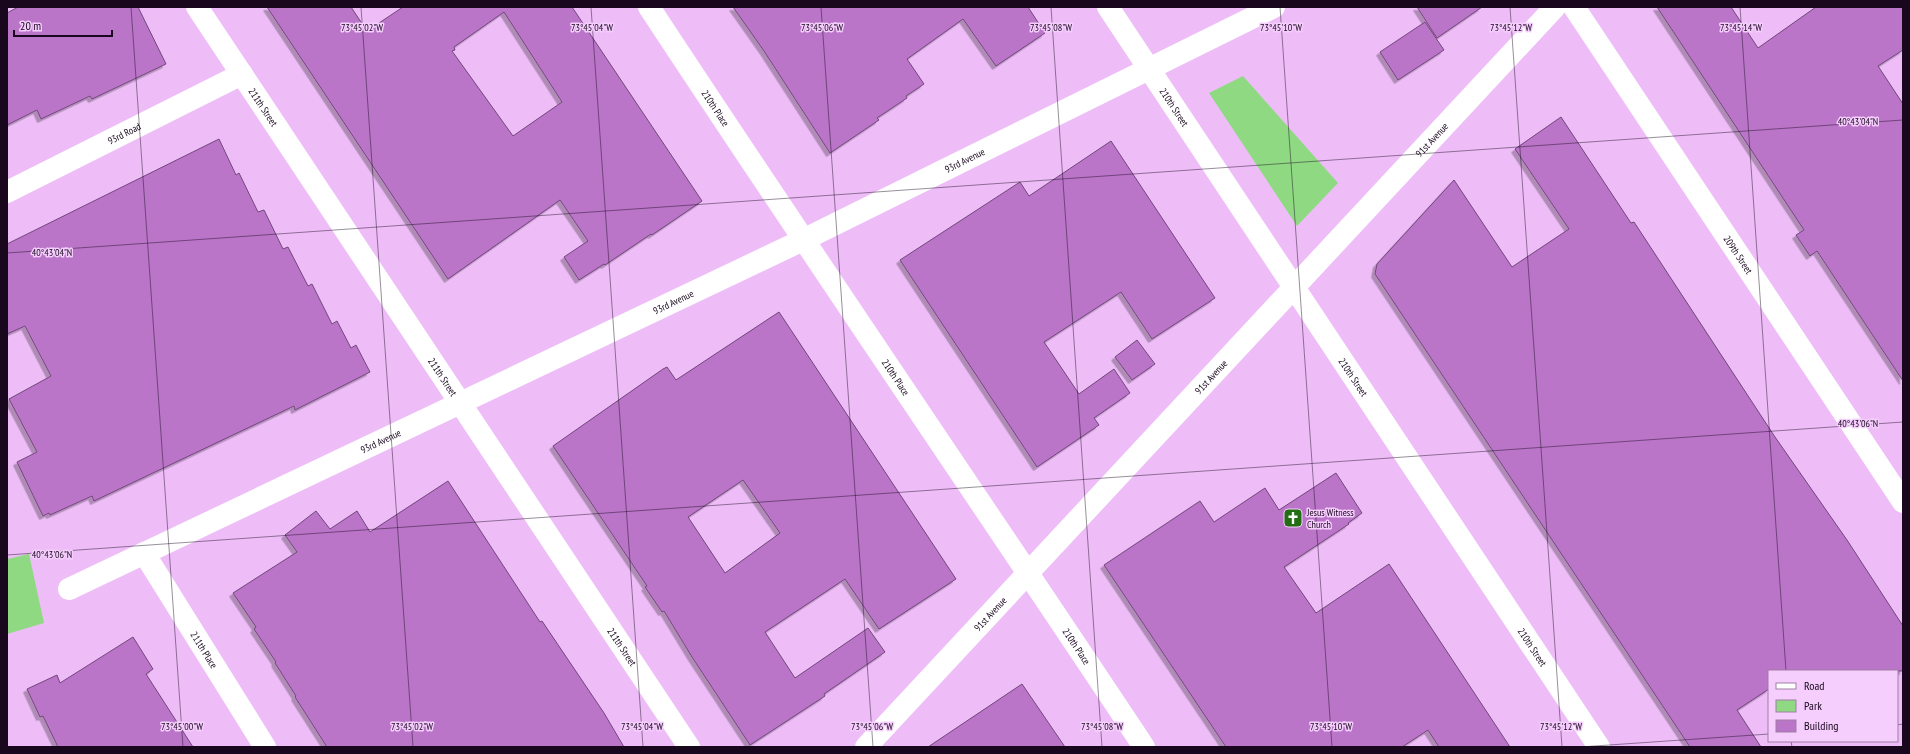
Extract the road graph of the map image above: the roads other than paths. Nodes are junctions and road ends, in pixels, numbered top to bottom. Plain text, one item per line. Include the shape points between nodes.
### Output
1 (197, 7) edge
2 (649, 7) edge
3 (1108, 7) edge
4 (1274, 7) edge
5 (1555, 7) edge
6 (1574, 7) edge
7 (1148, 68) junction
8 (242, 74) junction
9 (7, 192) edge
10 (803, 240) junction
11 (1294, 288) junction
12 (460, 402) junction
13 (1903, 502) edge
14 (144, 553) junction
15 (1028, 573) junction
16 (69, 589) dead end
17 (265, 747) edge
18 (689, 747) edge
19 (866, 747) edge
20 (1144, 747) edge
21 (1599, 747) edge

1 - 8 street, 211th Street
2 - 10 street, 210th Place
3 - 7 street, 210th Street
4 - 7 street, 93rd Avenue
5 - 11 street, 91st Avenue
6 - 13 street, 209th Street
7 - 10 street, 93rd Avenue
7 - 11 street, 210th Street
8 - 9 street, 93rd Road
8 - 12 street, 211th Street
10 - 12 street, 93rd Avenue
10 - 15 street, 210th Place
11 - 15 street, 91st Avenue
11 - 21 street, 210th Street
12 - 14 street, 93rd Avenue
12 - 18 street, 211th Street
14 - 16 street, 93rd Avenue
14 - 17 street, 211th Place
15 - 19 street, 91st Avenue
15 - 20 street, 210th Place

